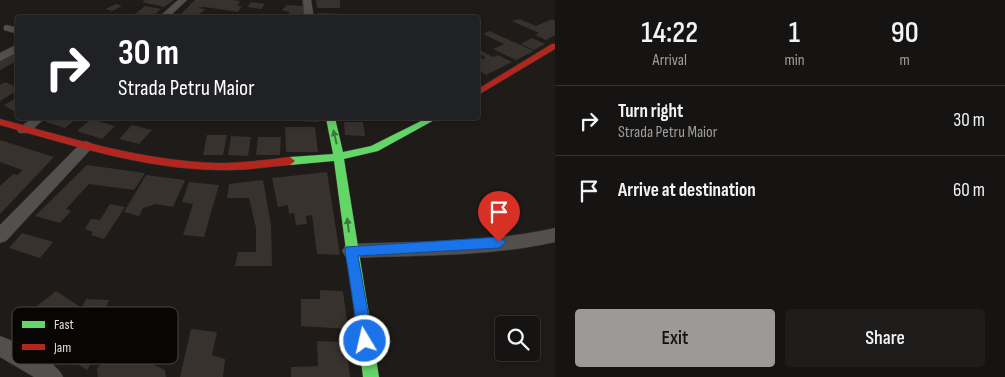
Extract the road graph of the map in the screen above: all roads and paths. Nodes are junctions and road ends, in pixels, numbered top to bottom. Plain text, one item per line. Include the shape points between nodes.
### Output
1 (183, 0) edge
2 (308, 0) edge
3 (166, 15) edge
4 (310, 15) edge
5 (555, 46) edge
6 (15, 49) edge
7 (0, 58) edge
8 (480, 91) edge
9 (0, 114) edge
10 (36, 120) edge
11 (330, 120) edge
12 (429, 120) edge
13 (0, 122) edge
14 (24, 130) junction
15 (86, 146) junction
16 (339, 157) junction
17 (555, 235) edge
18 (0, 236) edge
19 (351, 251) junction
20 (0, 346) edge
21 (12, 352) edge
22 (33, 364) edge
23 (52, 377) edge
24 (371, 377) edge

1 - 3 street
2 - 4 street
5 - 8 main road
6 - 7 street
9 - 14 main road
10 - 14 street
16 -> 11 main road
12 - 16 main road via 374,149
13 - 14 main road
14 - 15 main road
15 - 16 main road via 206,166 268,165
15 - 18 street
19 -> 16 main road
17 - 19 street via 496,243
19 - 24 main road
20 - 21 street
22 - 23 street

